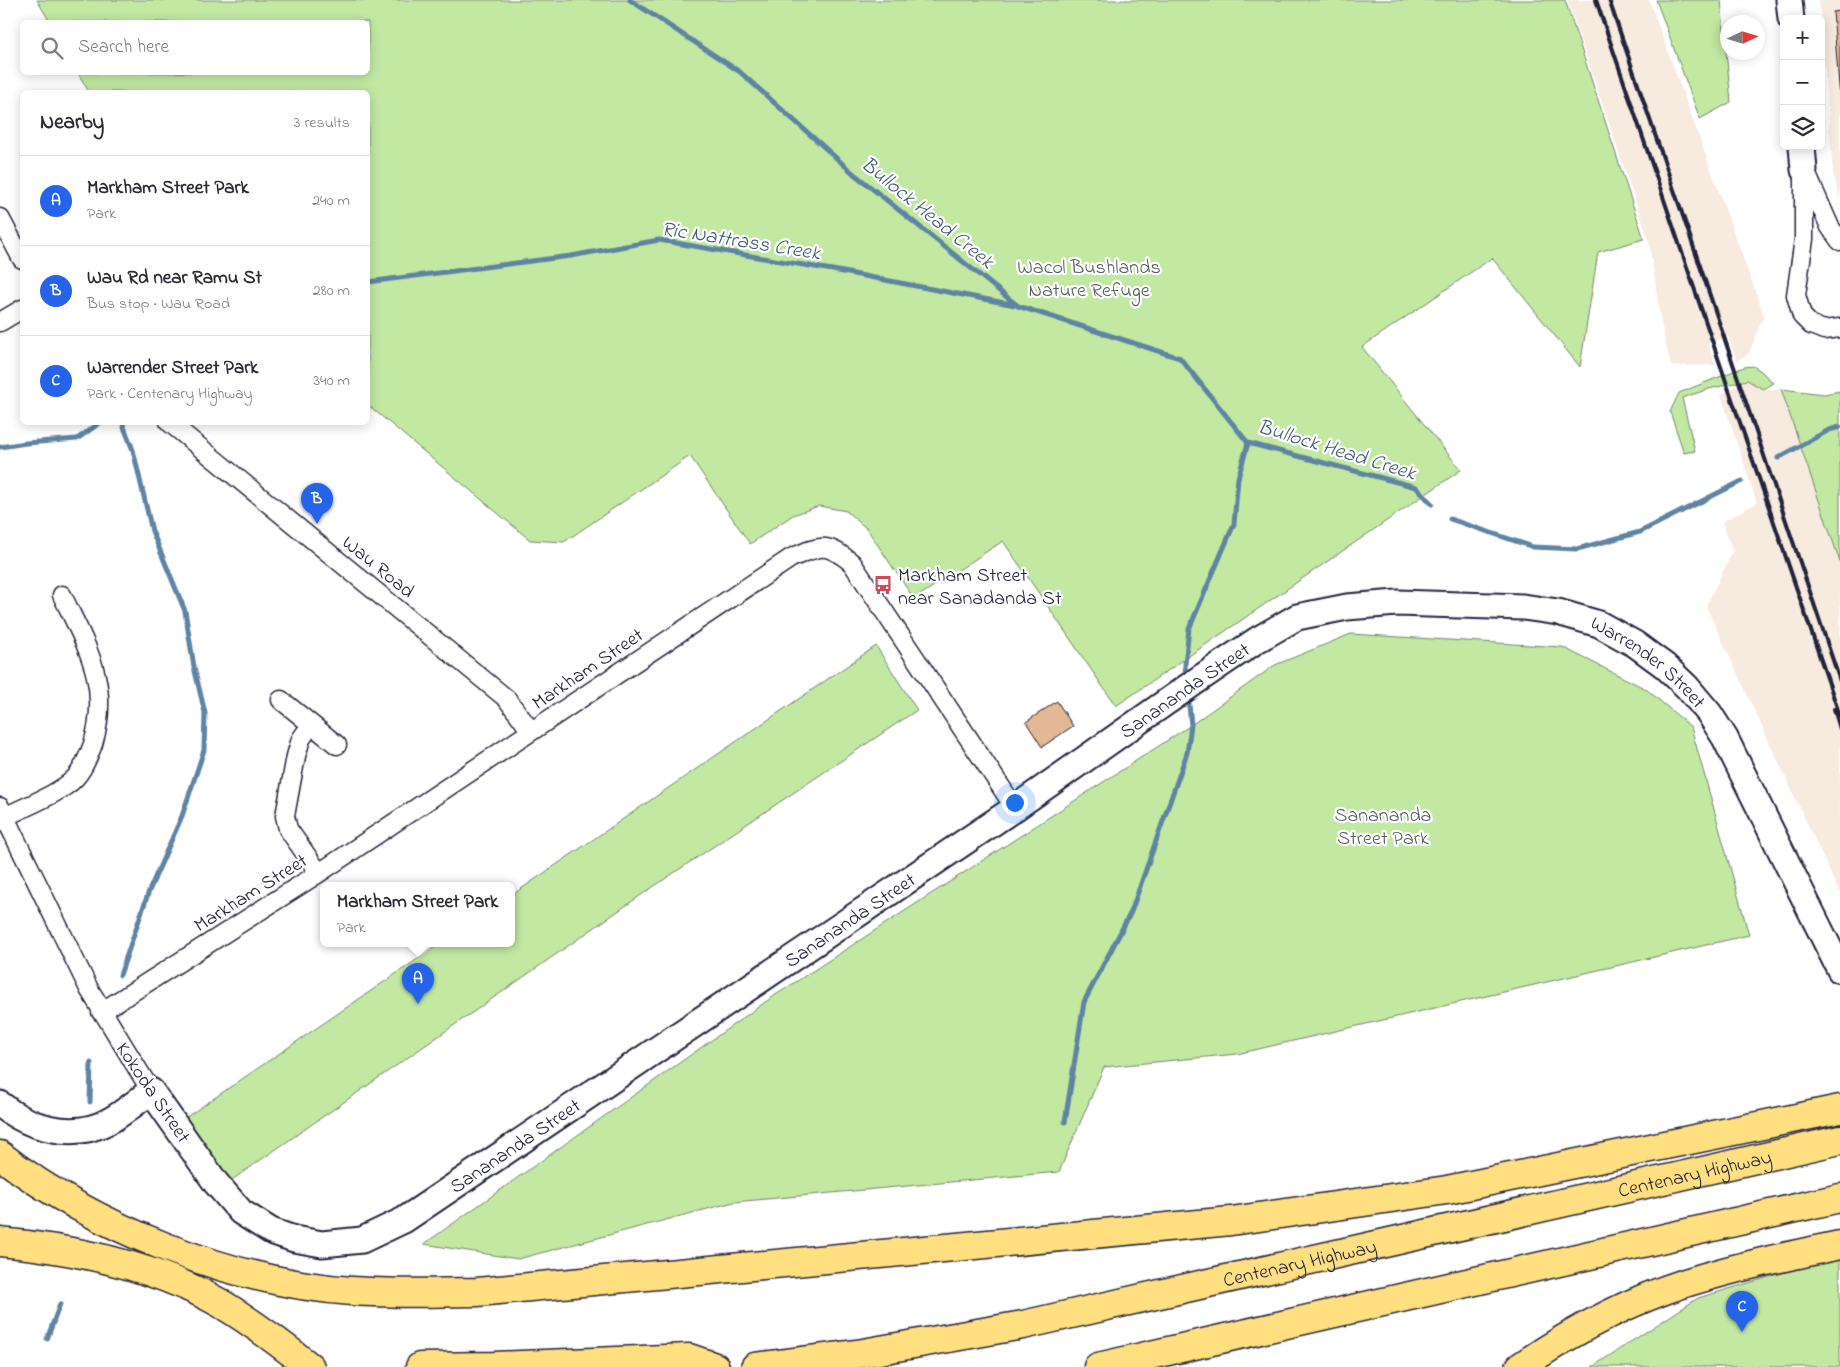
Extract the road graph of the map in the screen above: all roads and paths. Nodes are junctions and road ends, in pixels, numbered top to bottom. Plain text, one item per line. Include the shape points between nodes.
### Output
1 (1789, 0) edge
2 (1791, 15) edge
3 (1803, 158) edge
4 (0, 218) edge
5 (1840, 241) edge
6 (20, 255) edge
7 (20, 310) edge
8 (0, 322) edge
9 (1840, 328) edge
10 (173, 425) edge
11 (62, 595) dead end
12 (1297, 618) joint
13 (281, 700) dead end
14 (311, 725) junction
15 (531, 731) junction
16 (337, 745) dead end
17 (1015, 808) junction
18 (2, 812) edge
19 (319, 873) junction
20 (1840, 970) edge
21 (101, 1012) junction
22 (156, 1097) junction
23 (0, 1104) edge
24 (1840, 1109) edge
25 (0, 1118) edge
26 (1840, 1140) edge
27 (0, 1155) edge
28 (1840, 1198) edge
29 (404, 1220) joint
30 (0, 1242) edge
31 (1840, 1245) edge
32 (310, 1367) edge
33 (420, 1367) edge
34 (715, 1367) edge
35 (755, 1367) edge
36 (1098, 1367) edge
37 (1520, 1367) edge

1 - 2 street
3 - 5 street via 1830,227
3 - 9 street via 1804,239 1796,295 1802,316 1811,325 1824,330
4 - 6 street
7 - 8 street
10 - 15 street, Wau Road via 506,699
11 - 18 street via 92,657 99,690 98,728 90,754 76,778 60,789
12 - 17 street, Sanananda Street via 1202,677
12 - 20 street, Warrender Street via 1347,607 1397,603 1523,607 1558,612 1599,624 1635,644 1665,666 1709,713 1737,762
13 - 14 street
14 - 16 street
14 - 19 street via 301,739 296,756 285,816 288,829
15 - 17 street, Markham Street via 791,558 815,547 836,550 852,562
15 - 19 street, Markham Street
17 - 29 street, Sanananda Street
18 - 21 street, Kokoda Street
19 - 21 street, Markham Street
21 - 22 street, Kokoda Street
22 - 23 street via 107,1122 82,1130 51,1129 22,1119
22 - 25 street via 121,1129 95,1139 59,1142 31,1135
22 - 29 street, Kokoda Street via 216,1184 241,1212 271,1231 322,1244 362,1240
24 - 27 highway via 1447,1190 1231,1221 477,1292 351,1291 308,1286 219,1266 171,1249 98,1216
26 - 35 highway, Centenary Highway via 1023,1325 857,1354
28 - 36 highway
30 - 32 highway via 37,1245 112,1261 188,1288 252,1322
31 - 37 highway via 1731,1269 1652,1296 1589,1324
33 - 34 highway via 689,1358

